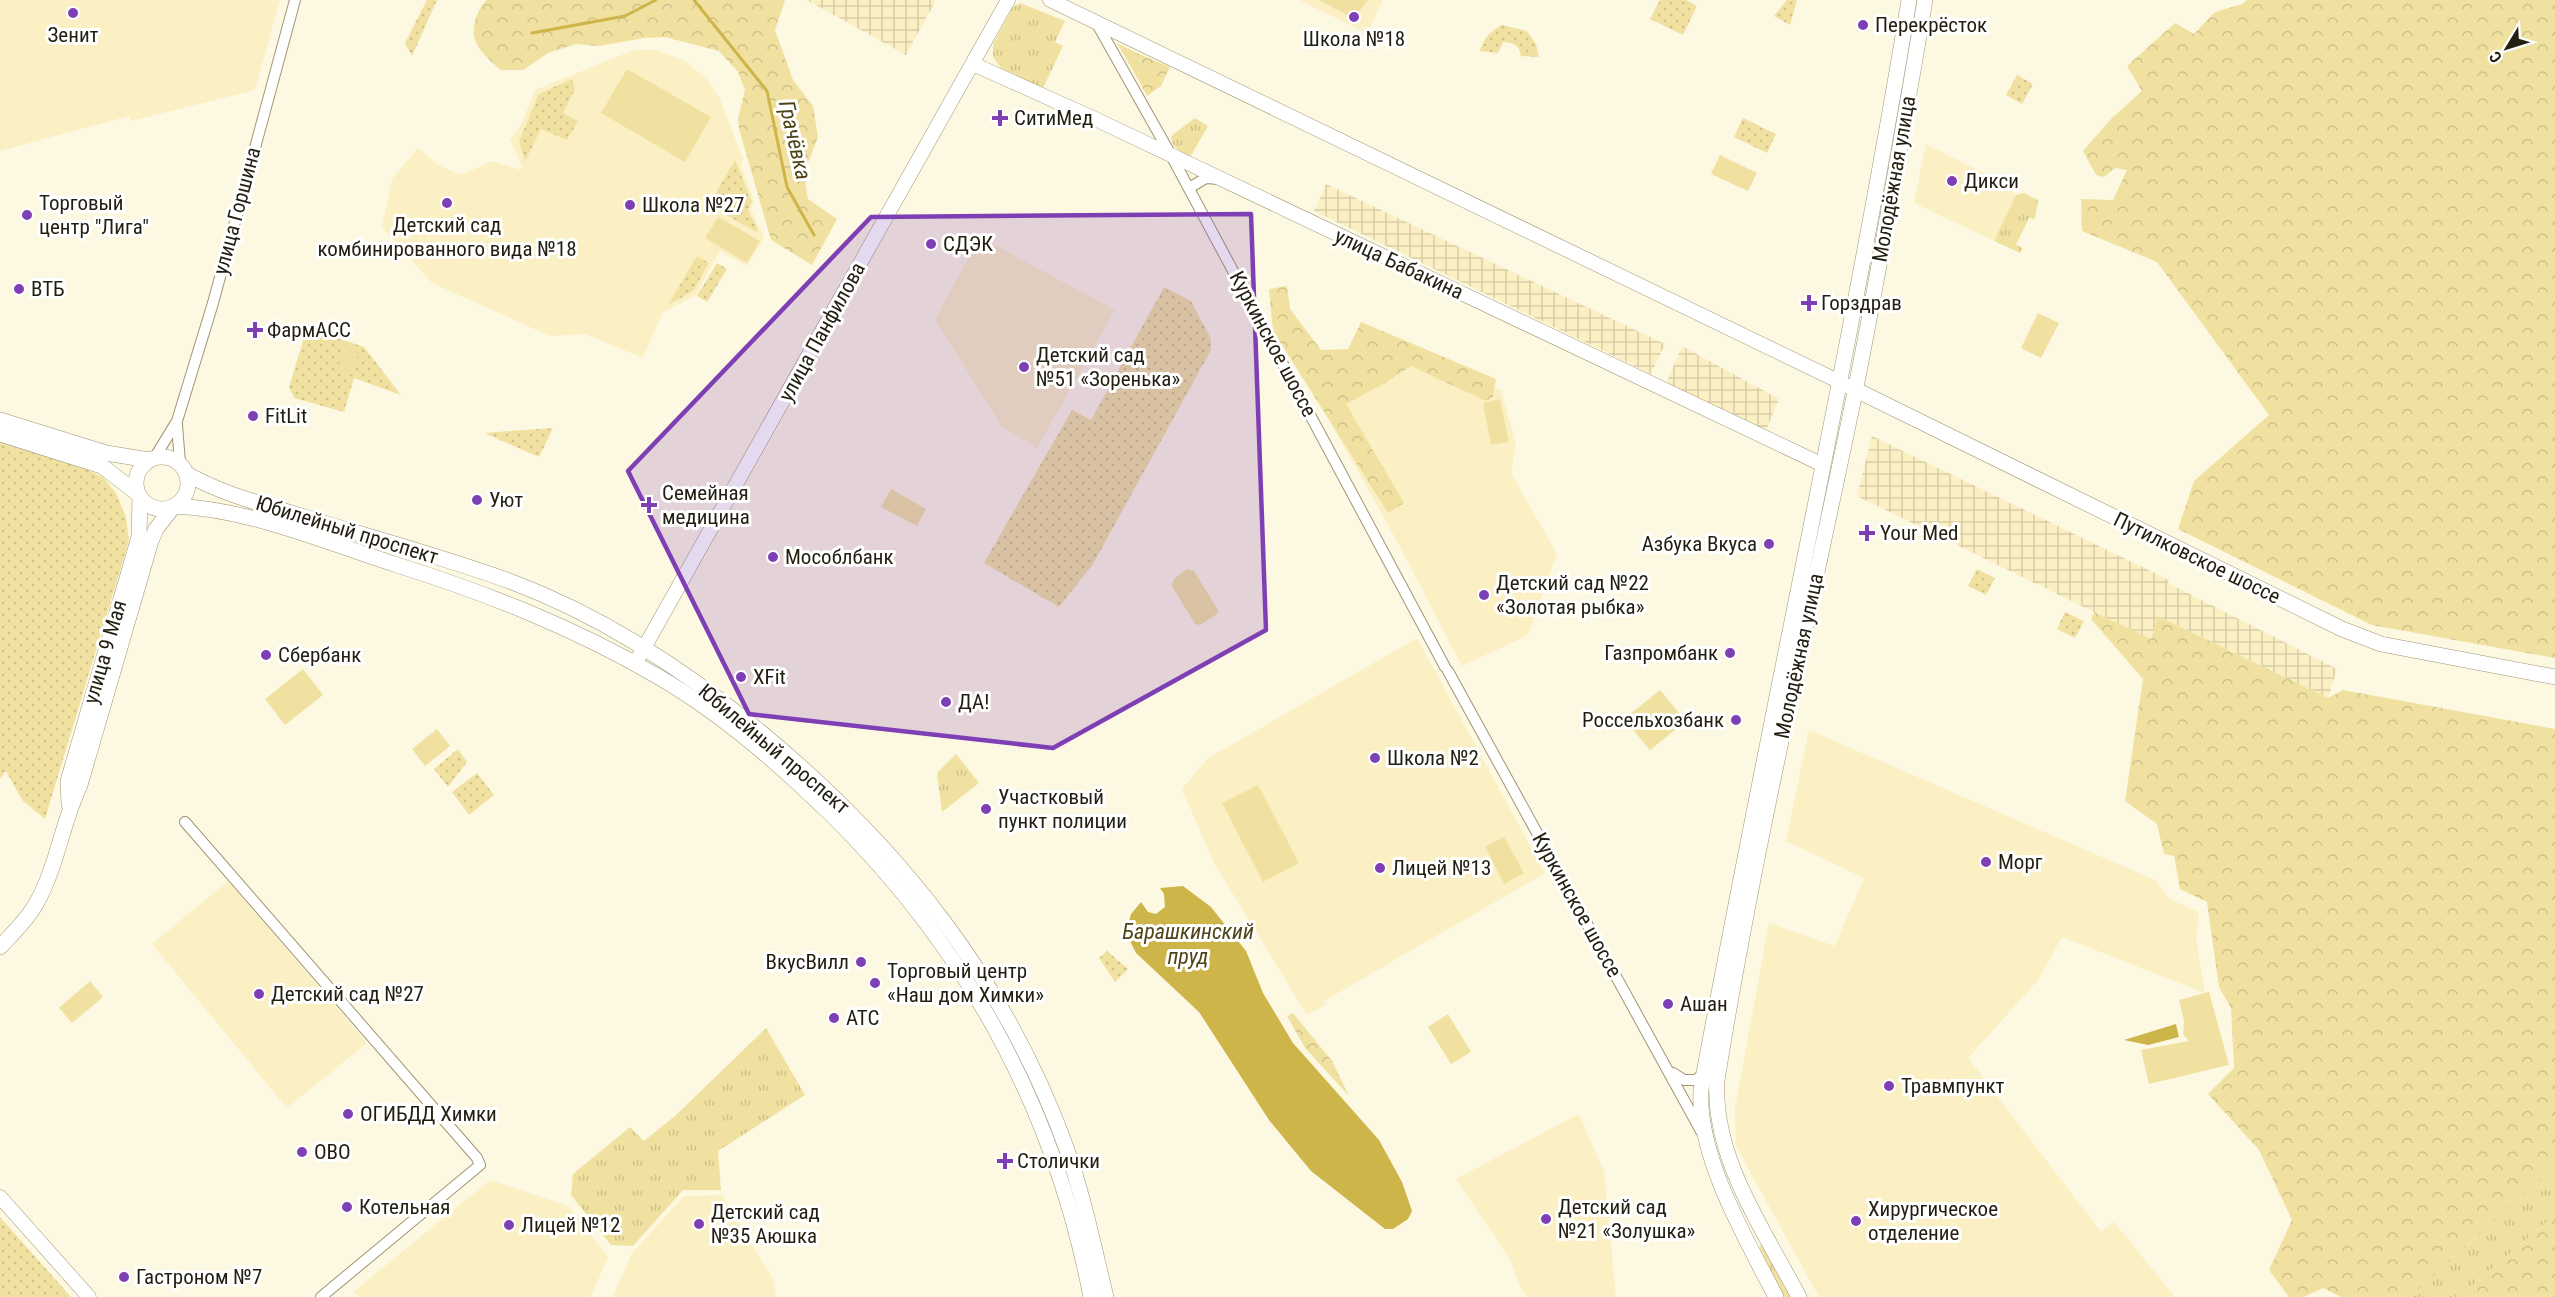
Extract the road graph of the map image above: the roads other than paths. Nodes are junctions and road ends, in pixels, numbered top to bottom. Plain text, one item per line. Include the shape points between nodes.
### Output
1 (295, 0) edge
2 (1008, 0) edge
3 (1050, 0) edge
4 (1909, 0) edge
5 (1925, 0) edge
6 (1096, 22) junction
7 (973, 64) junction
8 (1172, 157) junction
9 (1220, 179) junction
10 (1190, 188) junction
11 (1840, 382) junction
12 (1855, 390) junction
13 (0, 420) edge
14 (177, 421) junction
15 (0, 434) edge
16 (152, 458) junction
17 (1823, 465) junction
18 (183, 469) junction
19 (139, 496) junction
20 (174, 506) junction
21 (645, 647) junction
22 (635, 664) junction
23 (2555, 676) edge
24 (69, 807) junction
25 (185, 822) dead end
26 (0, 947) edge
27 (1670, 1071) junction
28 (1704, 1072) junction
29 (1706, 1140) junction
30 (0, 1197) edge
31 (89, 1297) edge
32 (321, 1297) edge
33 (1091, 1297) edge
34 (1106, 1297) edge
35 (1776, 1297) edge
36 (1799, 1297) edge

1 - 14 street, улица Горшина
2 - 7 street, улица Панфилова
3 - 6 street
4 - 11 main road, Молодёжная улица
5 - 12 main road, Молодёжная улица
6 - 8 street, Куркинское шоссе
6 - 11 street
7 - 8 street, улица Бабакина
7 - 21 street, улица Панфилова
8 - 9 street, улица Бабакина
8 - 10 street, Куркинское шоссе
9 - 10 street via 1206,178
9 - 17 street, улица Бабакина
10 - 27 street, Куркинское шоссе via 1447,669
11 - 12 main road, Путилковское шоссе
11 - 17 main road, Молодёжная улица
12 - 23 main road, Путилковское шоссе via 2342,629 2381,644
12 - 36 main road, Молодёжная улица via 1763,828 1715,1106 1730,1163
13 - 16 main road, Юбилейный проспект via 106,453
14 - 16 street, улица Горшина
14 - 18 street, улица Горшина
15 - 19 main road, Юбилейный проспект via 102,466
16 - 18 main road, Юбилейный проспект via 167,457
16 - 19 main road via 137,475
17 - 28 main road, Молодёжная улица via 1743,857
18 - 20 main road via 188,490
18 - 21 main road, Юбилейный проспект via 226,493 513,582 579,611
19 - 20 main road, Юбилейный проспект via 154,508
19 - 24 main road, улица 9 Мая via 139,537 68,781
20 - 22 main road, Юбилейный проспект via 222,511 463,586 545,618
20 - 24 main road, улица 9 Мая via 151,542 80,785
21 - 22 street, улица Панфилова
21 - 34 main road, Юбилейный проспект via 735,711 804,770 870,831 947,924 997,1003 1053,1114 1080,1192
22 - 33 main road, Юбилейный проспект via 694,699 775,761 871,854 935,933 990,1018 1039,1119 1066,1196
24 - 26 main road, улица 9 Мая via 36,905
25 - 32 street via 480,1165
27 - 28 street via 1684,1080 1696,1080
27 - 29 street, Куркинское шоссе
28 - 29 main road, Молодёжная улица via 1700,1104
29 - 35 main road, Молодёжная улица via 1725,1192
30 - 31 street

